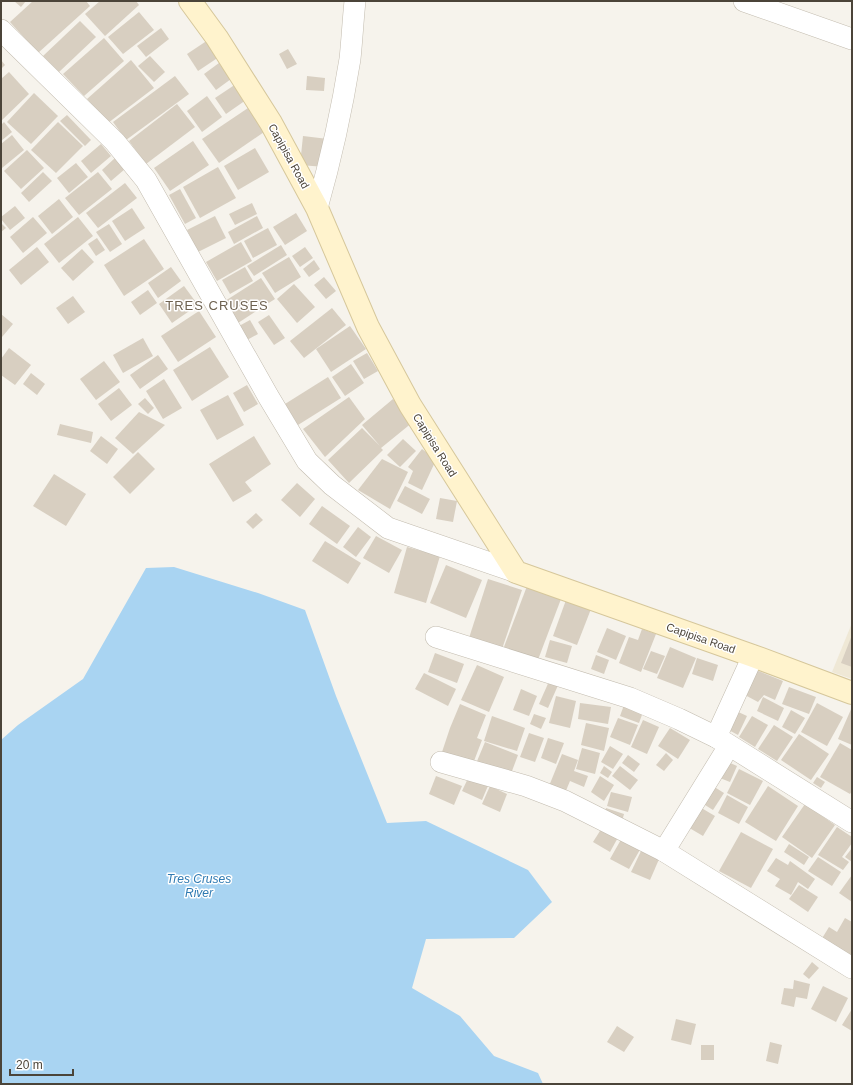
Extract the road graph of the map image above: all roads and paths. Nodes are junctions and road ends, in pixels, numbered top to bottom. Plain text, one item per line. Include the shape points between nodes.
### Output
1 (190, 1) edge
2 (355, 1) edge
3 (744, 1) edge
4 (1, 30) edge
5 (852, 39) edge
6 (317, 208) junction
7 (516, 572) junction
8 (436, 637) dead end
9 (753, 656) junction
10 (852, 693) edge
11 (723, 742) junction
12 (441, 762) dead end
13 (852, 822) edge
14 (664, 851) junction
15 (852, 968) edge

1 - 6 street, Capipisa Road via 217,38 271,123
2 - 6 street via 350,58 338,124
3 - 5 street
4 - 7 street via 115,142 146,180 307,461 332,485 388,528
6 - 7 street, Capipisa Road via 368,327 410,405
7 - 9 street, Capipisa Road
8 - 11 street via 630,698
9 - 10 street, Capipisa Road
9 - 11 street
11 - 13 street
11 - 14 street
12 - 14 street via 526,786 565,801
14 - 15 street

